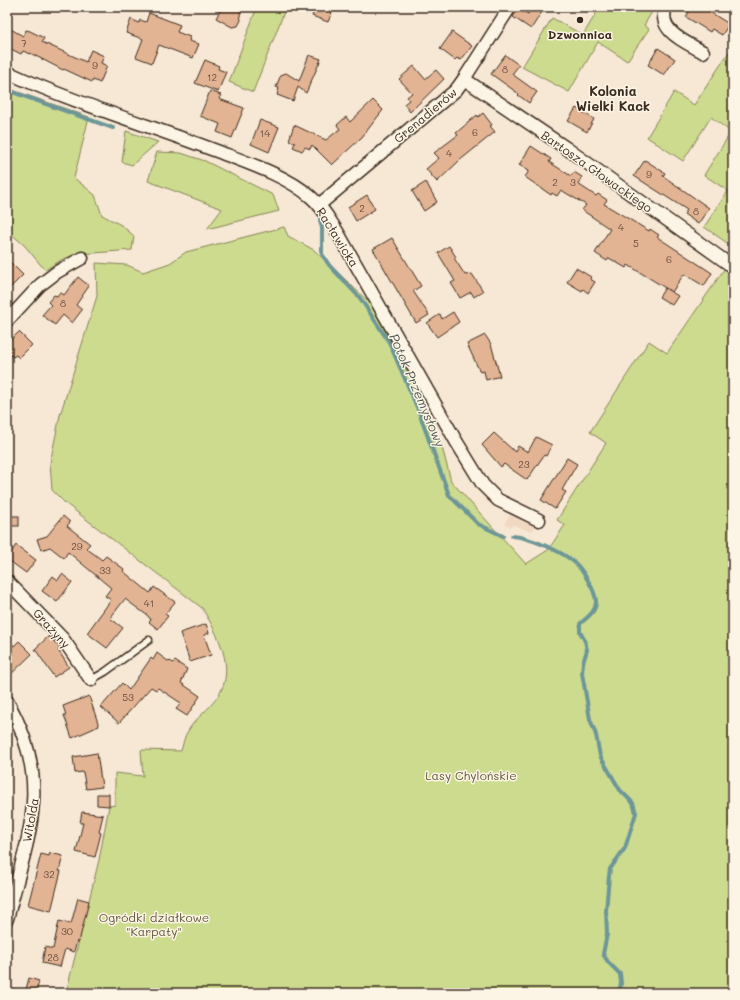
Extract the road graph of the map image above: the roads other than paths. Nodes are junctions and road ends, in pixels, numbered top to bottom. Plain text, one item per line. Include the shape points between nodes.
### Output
1 (510, 7) edge
2 (666, 7) edge
3 (703, 52) dead end
4 (7, 72) edge
5 (464, 79) junction
6 (319, 205) junction
7 (82, 258) dead end
8 (729, 264) dead end
9 (7, 321) edge
10 (539, 520) dead end
11 (7, 581) edge
12 (148, 640) dead end
13 (91, 680) joint
14 (7, 701) edge
15 (7, 919) edge

1 - 5 street, Grenadierów
2 - 3 street via 664,18 669,32
4 - 6 street, Racławicka via 266,171 296,186
5 - 6 street, Grenadierów via 456,90
5 - 8 street, Bartosza Głowackiego
6 - 10 street, Racławicka via 338,233 483,485 498,500
7 - 9 street via 40,285
11 - 13 street, Grażyny via 63,640
12 - 13 lane
14 - 15 street, Witolda via 25,736 35,787 32,820

